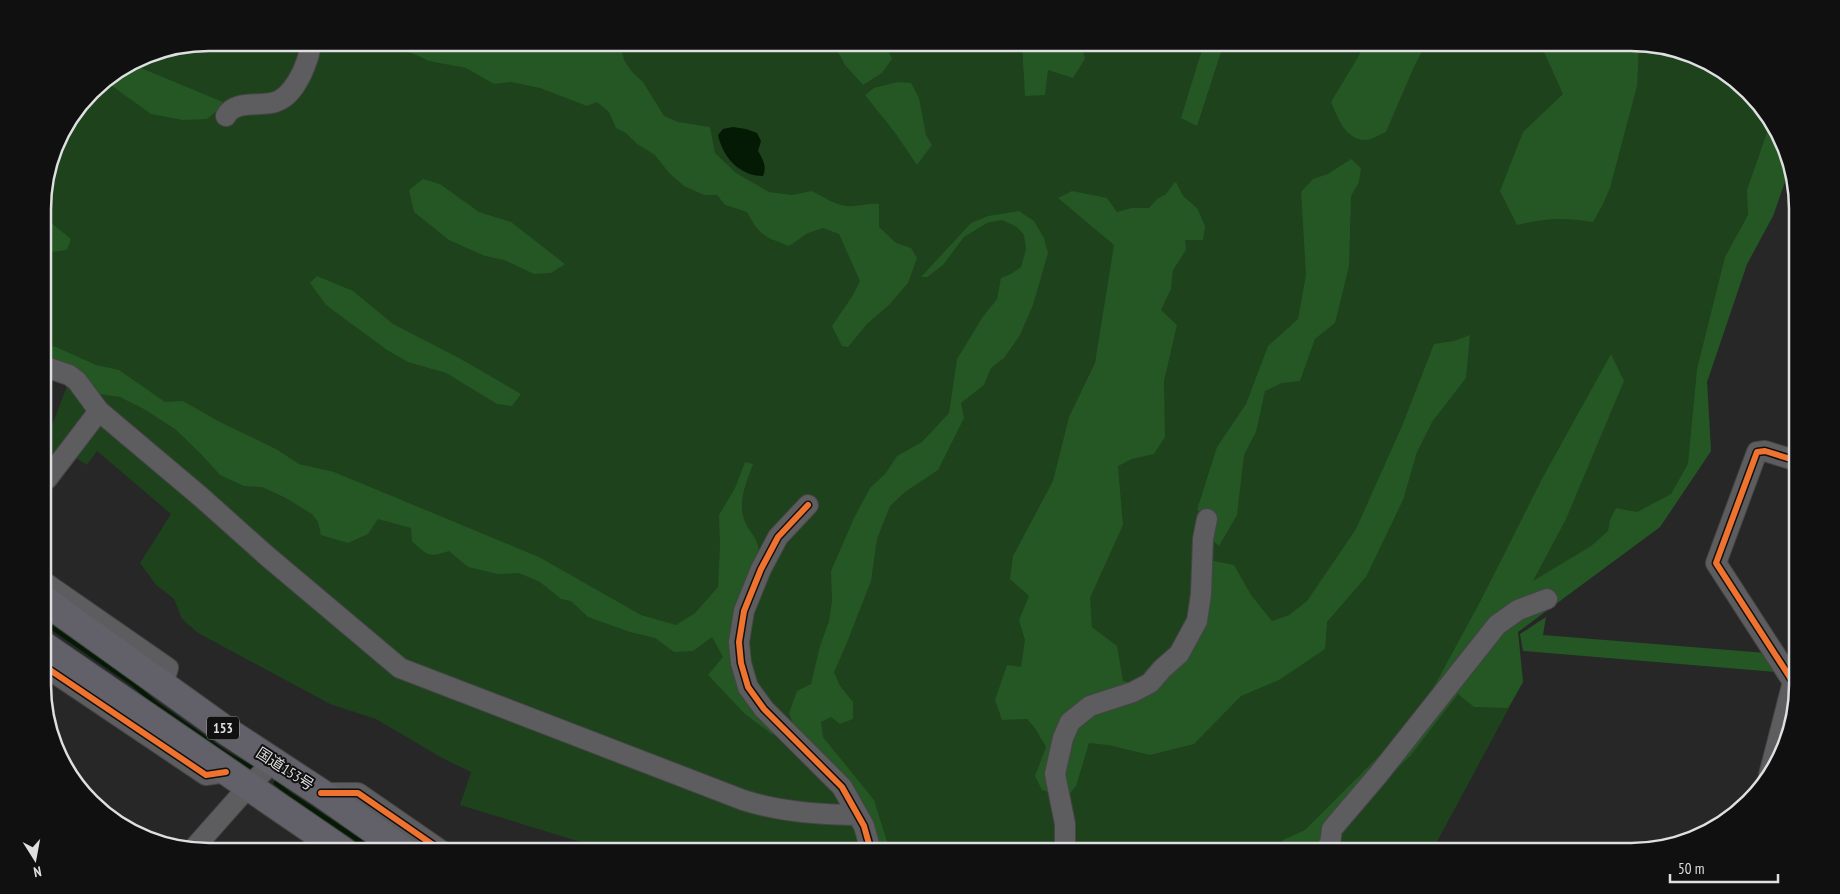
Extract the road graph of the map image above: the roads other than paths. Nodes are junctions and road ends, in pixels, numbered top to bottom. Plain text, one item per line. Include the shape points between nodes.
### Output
1 (309, 51) edge
2 (226, 116) dead end
3 (52, 369) edge
4 (99, 411) junction
5 (1789, 458) edge
6 (51, 474) edge
7 (808, 505) dead end
8 (1207, 518) dead end
9 (51, 587) edge
10 (1547, 599) dead end
11 (51, 605) edge
12 (51, 651) edge
13 (1789, 666) edge
14 (51, 671) edge
15 (163, 685) junction
16 (274, 762) junction
17 (226, 772) junction
18 (248, 786) junction
19 (321, 793) junction
20 (858, 815) junction
21 (199, 842) edge
22 (1065, 842) edge
23 (1329, 842) edge
24 (329, 843) edge
25 (391, 843) edge
26 (429, 843) edge
27 (869, 843) edge

1 - 2 street via 298,80 286,97 269,104 238,107
3 - 4 street via 77,381
4 - 6 street
4 - 20 street via 400,668 743,800 768,808
5 - 13 street via 1765,451 1757,452 1716,563
7 - 20 street via 778,537 761,569 744,611 738,642 741,663 748,687 764,709 842,787
8 - 22 street via 1197,621 1179,654 1150,683 1134,692 1090,706 1070,722 1055,774 1065,824
9 - 15 street via 168,668
10 - 23 street via 1518,610 1497,625 1332,829
11 - 15 highway, 国道153号 / 153
12 - 17 highway, 153
14 - 17 street via 206,775
15 - 16 highway, 国道153号 / 153
16 - 18 street
16 - 19 highway, 国道153号 / 153
17 - 18 highway, 153
18 - 21 street
18 - 24 highway, 153
19 - 25 highway, 国道153号 / 153
19 - 26 street via 358,793
20 - 27 street

